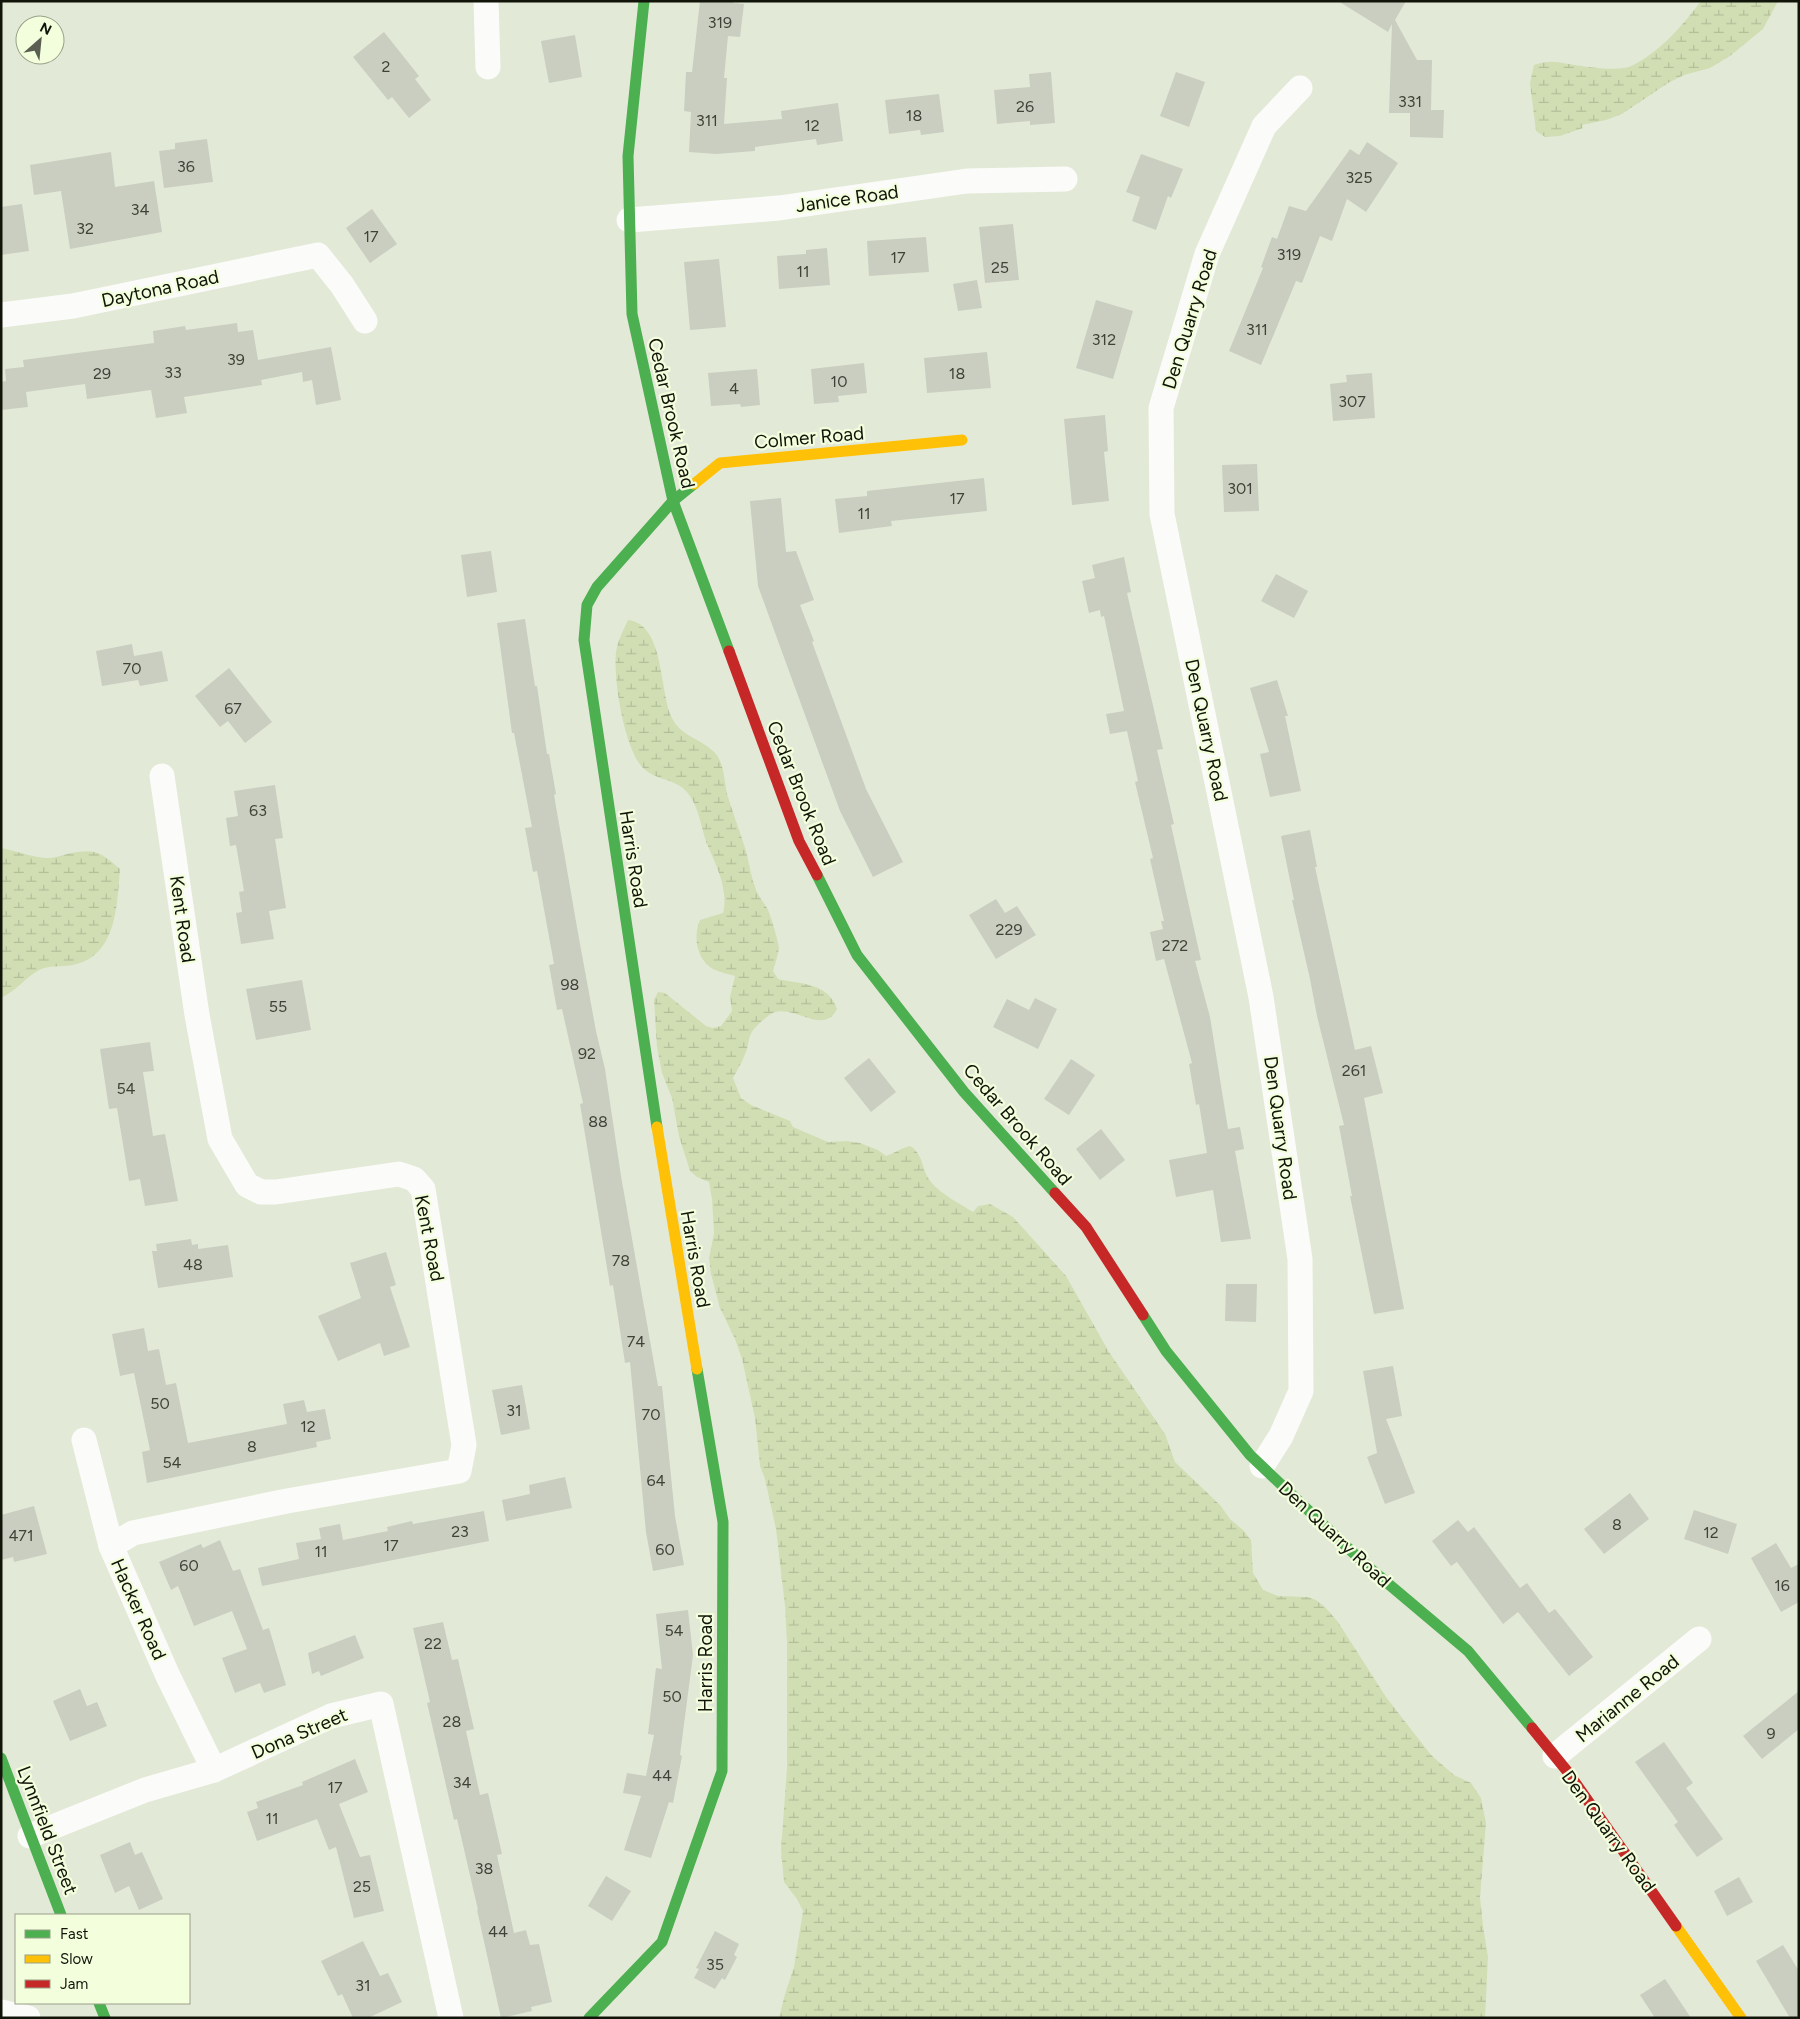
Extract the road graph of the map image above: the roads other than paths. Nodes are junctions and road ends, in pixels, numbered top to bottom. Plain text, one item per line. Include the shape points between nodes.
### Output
1 (486, 1) edge
2 (644, 1) edge
3 (488, 67) dead end
4 (1300, 88) dead end
5 (1065, 178) dead end
6 (629, 220) junction
7 (1, 315) edge
8 (365, 321) dead end
9 (962, 440) dead end
10 (673, 501) junction
11 (162, 776) dead end
12 (84, 1440) dead end
13 (1262, 1466) junction
14 (111, 1546) junction
15 (1699, 1639) dead end
16 (1555, 1756) junction
17 (1, 1758) edge
18 (214, 1770) junction
19 (30, 1836) junction
20 (62, 1914) edge
21 (99, 2004) edge
22 (1, 2012) edge
23 (28, 2018) edge
24 (105, 2018) edge
25 (451, 2018) edge
26 (589, 2018) edge
27 (1741, 2018) edge

1 - 3 street
2 - 6 street, Cedar Brook Road via 628,156
4 - 13 street, Den Quarry Road via 1264,126 1207,254 1161,408 1162,514 1261,997 1300,1259 1300,1391 1282,1436
5 - 6 street, Janice Road via 967,181 779,208
6 - 10 street, Cedar Brook Road via 632,314
7 - 8 street, Daytona Road via 73,306 318,254
9 - 10 street, Colmer Road via 720,463
10 - 13 street, Cedar Brook Road via 799,841 858,955 964,1092 1086,1227 1166,1350
10 - 26 street, Harris Road via 597,588 587,605 584,640 673,1228 723,1522 722,1771 662,1942
11 - 14 street, Kent Road via 197,1015 220,1139 247,1185 261,1192 399,1174 414,1178 423,1189 464,1445 459,1471 133,1533
12 - 14 street, Hacker Road
13 - 16 street, Den Quarry Road via 1366,1565 1468,1651
14 - 18 street, Hacker Road via 167,1674
15 - 16 street, Marianne Road
16 - 27 street, Den Quarry Road
17 - 19 street, Lynnfield Street
18 - 19 street, Dona Street via 145,1790
18 - 25 street, Dona Street via 331,1716 381,1704
19 - 20 street, Lynnfield Street
21 - 24 street
22 - 23 street

